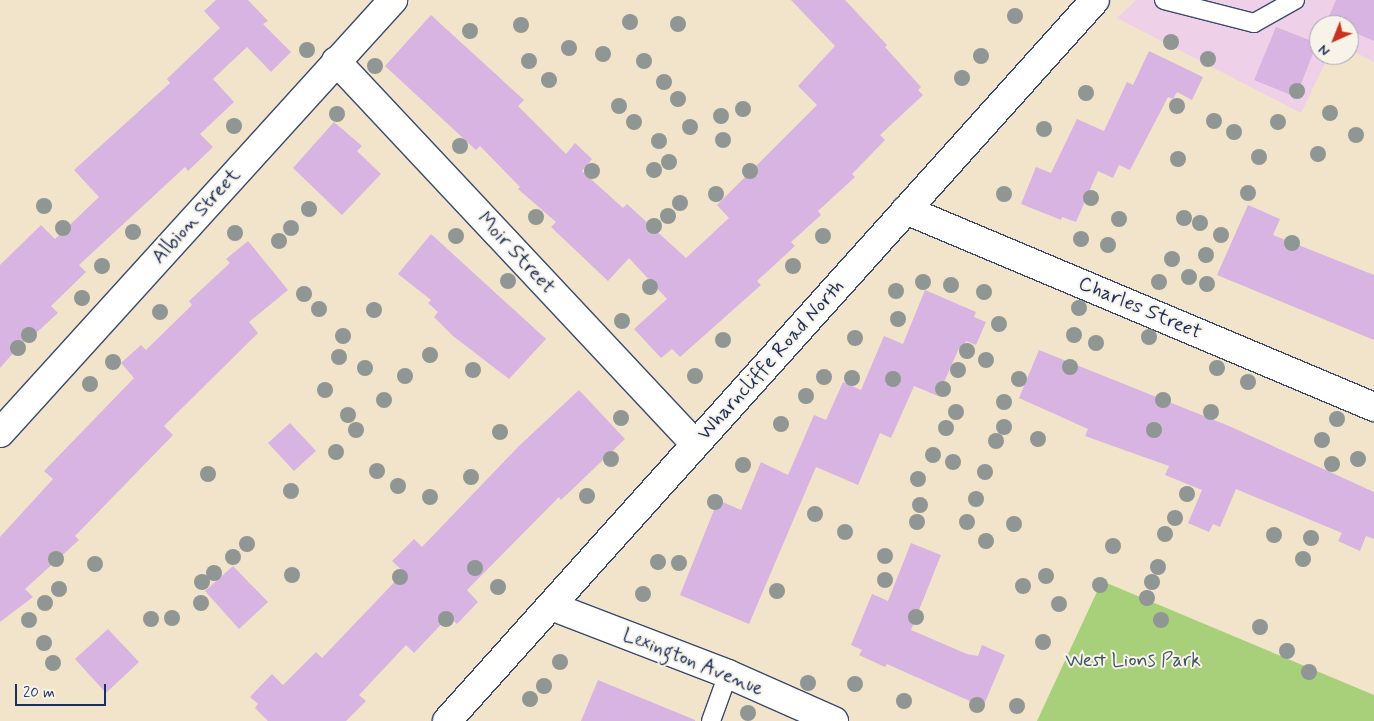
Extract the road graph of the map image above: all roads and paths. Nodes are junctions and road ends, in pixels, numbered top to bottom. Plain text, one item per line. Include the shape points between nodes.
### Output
1 (393, 0) edge
2 (1164, 0) edge
3 (1295, 0) edge
4 (1090, 2) edge
5 (1219, 6) edge
6 (336, 61) junction
7 (906, 210) junction
8 (1374, 406) edge
9 (0, 433) edge
10 (696, 444) junction
11 (551, 606) junction
12 (728, 674) junction
13 (447, 721) edge
14 (711, 721) edge
15 (834, 721) edge

1 - 6 street, Albion Street
2 - 5 lane
3 - 5 lane via 1254,23
4 - 7 street, Wharncliffe Road North
6 - 9 street, Albion Street
6 - 10 street, Moir Street
7 - 8 street, Charles Street
7 - 10 street, Wharncliffe Road North
10 - 11 street, Wharncliffe Road North
11 - 12 street, Lexington Avenue
11 - 13 street, Wharncliffe Road North
12 - 14 lane
12 - 15 street, Lexington Avenue

